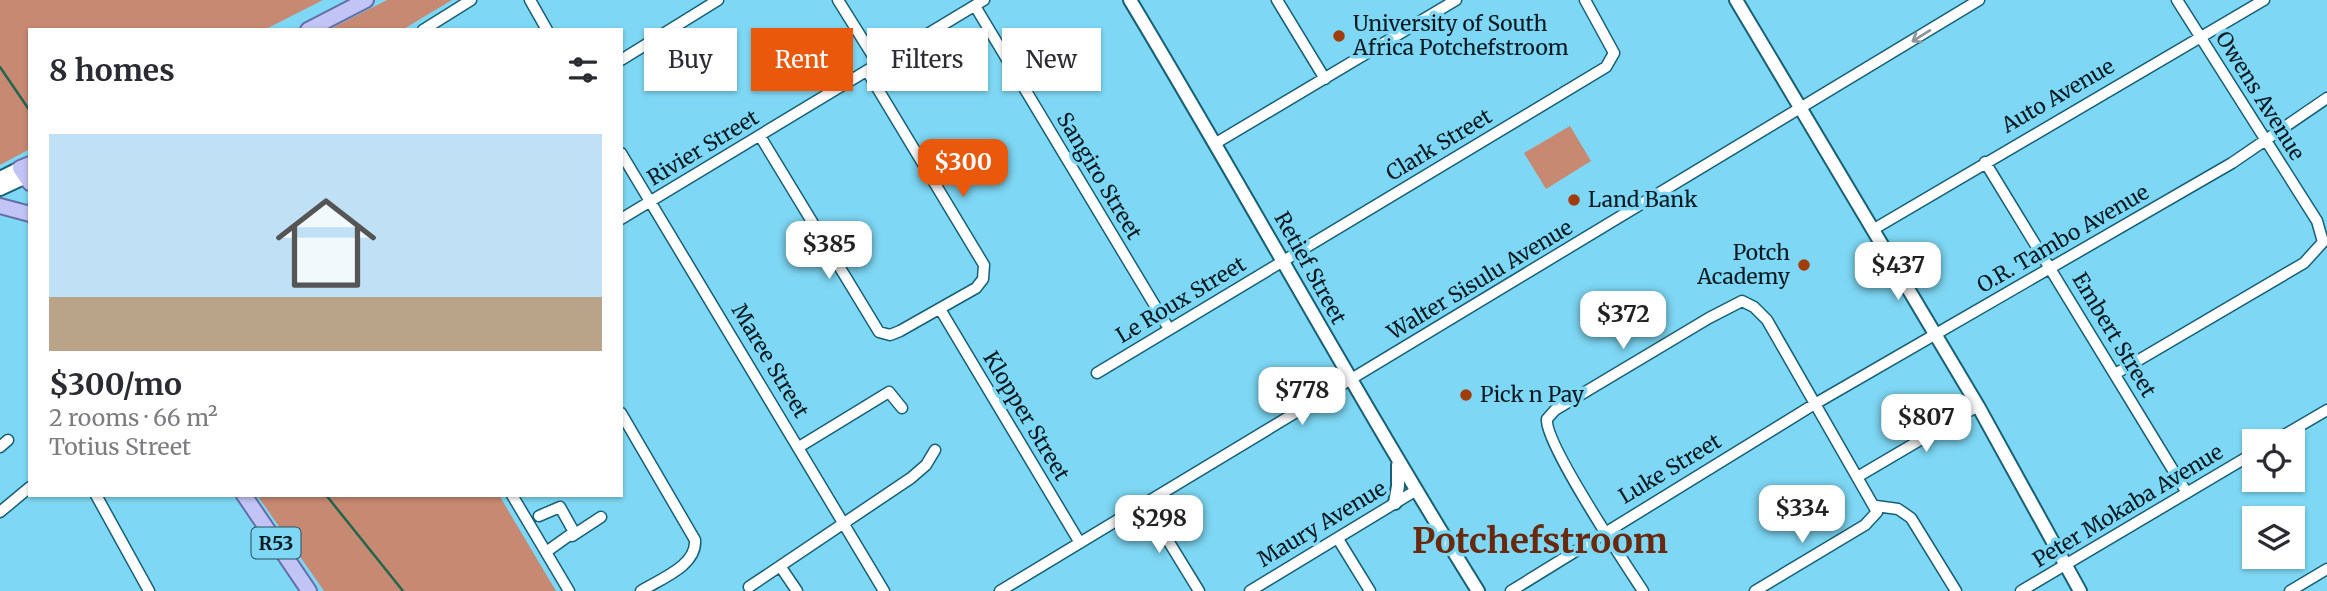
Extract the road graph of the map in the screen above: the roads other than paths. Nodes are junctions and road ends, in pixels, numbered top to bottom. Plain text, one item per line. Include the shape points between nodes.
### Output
1 (366, 0) edge
2 (471, 0) edge
3 (530, 0) edge
4 (718, 0) edge
5 (838, 0) edge
6 (1130, 0) edge
7 (1277, 0) edge
8 (1456, 0) edge
9 (1586, 0) edge
10 (1736, 0) edge
11 (1979, 0) edge
12 (2177, 0) edge
13 (2264, 0) edge
14 (979, 3) edge
15 (312, 28) edge
16 (426, 28) edge
17 (546, 28) edge
18 (938, 28) edge
19 (2200, 37) junction
20 (867, 46) edge
21 (623, 59) edge
22 (867, 71) edge
23 (1325, 79) junction
24 (879, 91) edge
25 (2327, 98) edge
26 (1801, 109) junction
27 (760, 136) junction
28 (2265, 142) junction
29 (1216, 143) junction
30 (623, 156) edge
31 (1985, 162) junction
32 (27, 173) edge
33 (0, 178) edge
34 (0, 189) edge
35 (651, 201) junction
36 (0, 206) edge
37 (28, 213) edge
38 (623, 218) edge
39 (1874, 229) junction
40 (1285, 261) junction
41 (2050, 268) junction
42 (940, 309) junction
43 (1169, 330) junction
44 (1936, 334) junction
45 (1097, 373) dead end
46 (2115, 374) junction
47 (1350, 381) junction
48 (1813, 405) junction
49 (1978, 406) junction
50 (902, 408) dead end
51 (2327, 410) edge
52 (623, 416) edge
53 (2295, 429) edge
54 (799, 447) junction
55 (936, 450) dead end
56 (2242, 460) edge
57 (1397, 462) junction
58 (1859, 476) junction
59 (28, 490) edge
60 (1415, 491) junction
61 (2188, 493) junction
62 (97, 497) edge
63 (245, 497) edge
64 (513, 497) edge
65 (1145, 503) junction
66 (1395, 503) junction
67 (1876, 506) junction
68 (0, 512) edge
69 (538, 516) dead end
70 (601, 517) dead end
71 (845, 523) junction
72 (1603, 532) junction
73 (572, 536) junction
74 (1338, 539) junction
75 (1080, 543) junction
76 (546, 552) junction
77 (780, 566) junction
78 (2065, 566) junction
79 (2327, 569) edge
80 (749, 586) dead end
81 (149, 591) edge
82 (309, 591) edge
83 (569, 591) edge
84 (641, 591) edge
85 (797, 591) edge
86 (884, 591) edge
87 (1000, 591) edge
88 (1199, 591) edge
89 (1250, 591) edge
90 (1370, 591) edge
91 (1478, 591) edge
92 (1511, 591) edge
93 (1643, 591) edge
94 (1755, 591) edge
95 (1956, 591) edge
96 (2021, 591) edge
97 (2080, 591) edge
98 (2290, 591) edge

1 - 15 main road
2 - 16 street
3 - 17 street
4 - 21 street
5 - 20 street
6 - 29 street, Retief Street
7 - 23 street
8 - 23 street
9 - 40 street, Clark Street via 1614,53 1595,74
10 - 26 street
11 -> 26 street, Walter Sisulu Avenue
12 - 19 street, Owens Avenue
13 - 19 street, Auto Avenue
14 - 18 street, Rivier Street
14 - 43 street, Sangiro Street
19 - 28 street, Owens Avenue
19 - 31 street, Auto Avenue
22 - 27 street, Rivier Street
23 - 29 street
24 - 42 street via 984,265 983,279 976,288
25 - 28 street, O.R. Tambo Avenue
26 - 39 street
26 - 47 street, Walter Sisulu Avenue
27 - 35 street, Rivier Street
27 - 42 street via 879,332 895,334
28 - 41 street, O.R. Tambo Avenue
28 - 46 street, Owens Avenue via 2322,229 2320,249 2304,263
29 - 40 street, Retief Street
30 - 35 street, Maree Street
31 - 39 street, Auto Avenue
31 - 41 street, Embert Street
32 - 33 street
32 - 34 street
35 - 38 street, Rivier Street
35 - 54 street, Maree Street
36 - 37 main road
39 - 44 street
40 - 43 street, Le Roux Street
40 - 47 street, Retief Street
41 - 44 street, O.R. Tambo Avenue
41 - 46 street, Embert Street
42 - 75 street, Klopper Street
43 - 45 street, Le Roux Street
44 - 48 street, O.R. Tambo Avenue
44 - 49 street
46 - 61 street, Embert Street
47 - 57 street, Retief Street
47 - 65 street, Walter Sisulu Avenue
48 - 58 street
48 - 72 street, Luke Street
48 - 72 street via 1767,320 1742,301 1555,410 1546,429
49 - 58 street
49 - 78 street
50 - 54 street via 889,393
51 - 53 street
52 - 84 street via 695,540 692,556 684,565
54 - 71 street, Maree Street
55 - 71 street via 911,478
56 - 61 street, Peter Mokaba Avenue
57 - 60 street, Retief Street
57 - 66 street
58 - 67 street
59 - 68 street
60 - 66 street, Maury Avenue
60 - 91 street, Retief Street
61 - 78 street, Peter Mokaba Avenue
62 - 81 street
63 - 82 main road, R53
64 - 76 street
65 - 75 street, Walter Sisulu Avenue
65 - 88 street
66 - 74 street, Maury Avenue
67 - 94 street via 1876,515 1865,525
67 - 95 street via 1898,509 1911,518
69 - 73 street via 560,507 571,524
70 - 73 street
71 - 77 street
71 - 86 street, Maree Street
72 - 92 street, Luke Street
72 - 93 street
73 - 76 street
74 - 89 street, Maury Avenue
74 - 90 street
75 - 87 street, Walter Sisulu Avenue
76 - 83 street
77 - 80 street
77 - 85 street
78 - 96 street, Peter Mokaba Avenue
78 - 97 street
79 - 98 street

